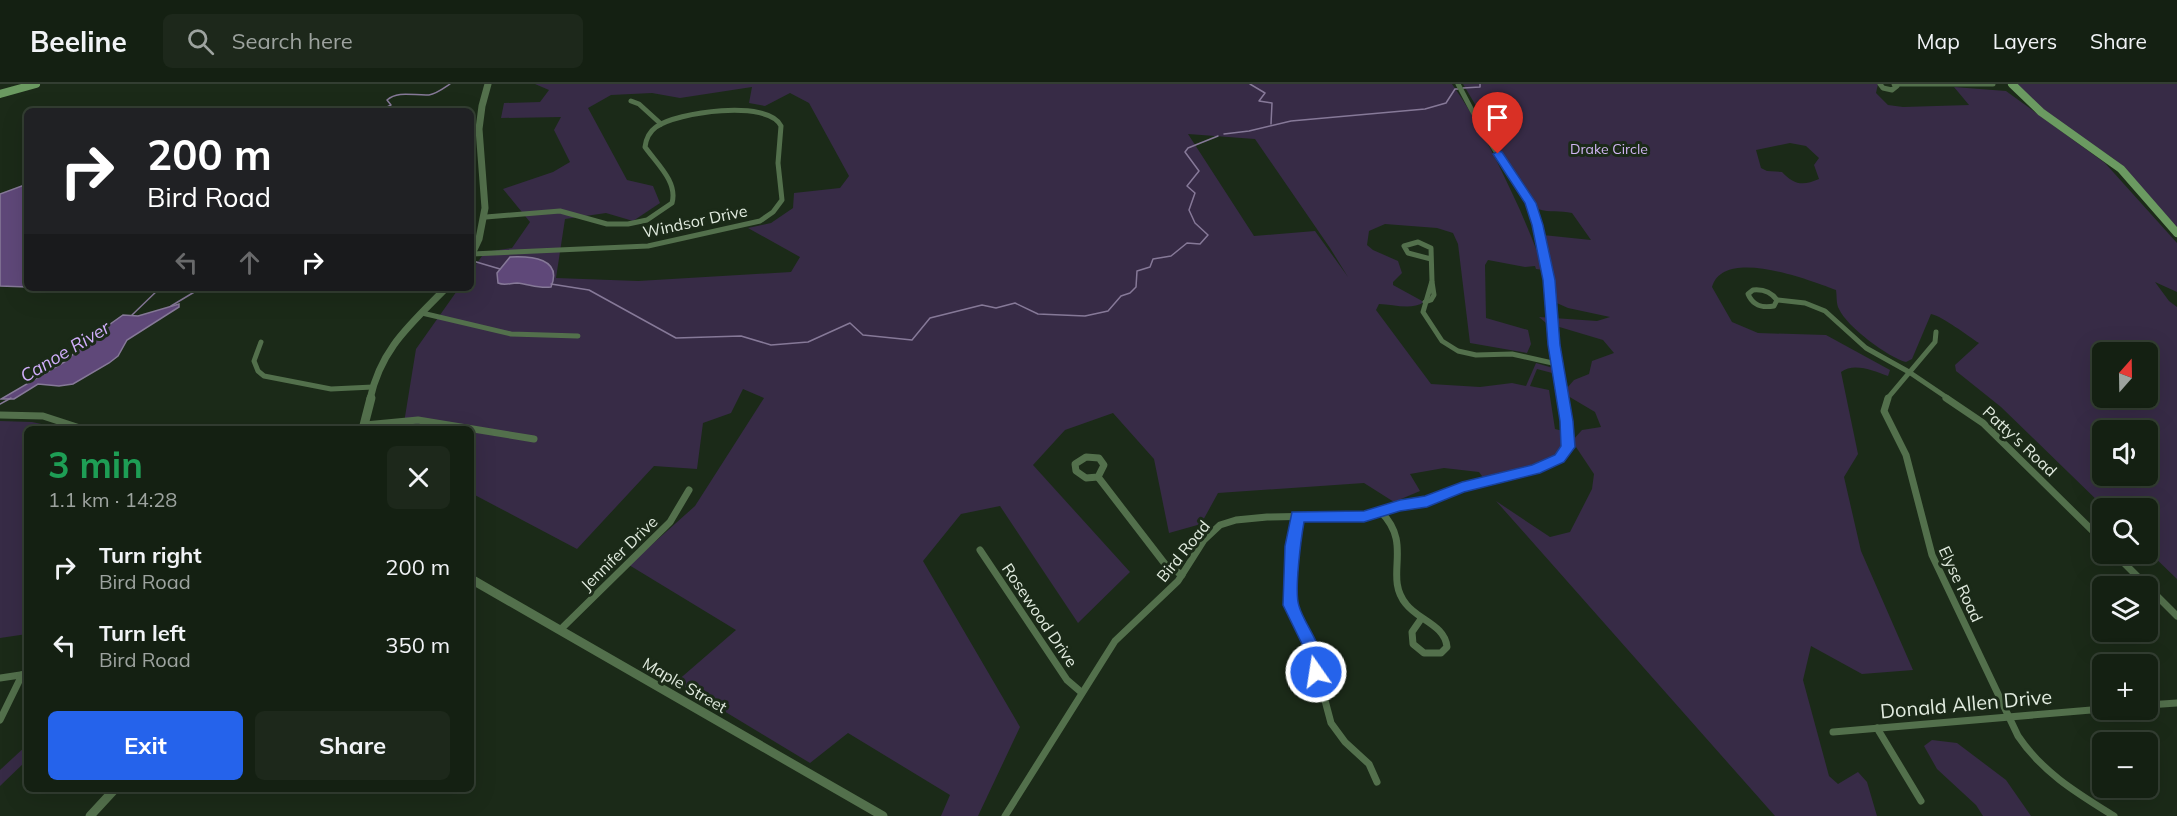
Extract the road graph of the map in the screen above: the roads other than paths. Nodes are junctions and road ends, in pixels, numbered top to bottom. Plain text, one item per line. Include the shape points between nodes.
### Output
1 (36, 84) edge
2 (488, 84) edge
3 (1880, 84) edge
4 (1993, 84) edge
5 (2012, 84) edge
6 (1896, 85) edge
7 (1460, 87) edge
8 (0, 94) edge
9 (631, 100) dead end
10 (661, 124) junction
11 (479, 130) junction
12 (474, 131) edge
13 (486, 217) junction
14 (2177, 233) edge
15 (474, 251) edge
16 (474, 255) edge
17 (1431, 259) junction
18 (443, 291) edge
19 (1777, 300) junction
20 (422, 313) junction
21 (1936, 332) dead end
22 (578, 336) dead end
23 (261, 342) dead end
24 (1557, 364) junction
25 (1909, 372) junction
26 (373, 387) junction
27 (0, 415) edge
28 (76, 426) edge
29 (364, 426) edge
30 (372, 426) edge
31 (455, 426) edge
32 (474, 429) edge
33 (534, 439) dead end
34 (1098, 477) junction
35 (689, 490) dead end
36 (1381, 512) junction
37 (1298, 516) junction
38 (2092, 530) edge
39 (980, 550) dead end
40 (2125, 564) edge
41 (1182, 575) junction
42 (474, 581) edge
43 (2177, 616) edge
44 (1421, 619) junction
45 (560, 630) junction
46 (24, 674) edge
47 (24, 676) edge
48 (0, 678) edge
49 (1081, 692) junction
50 (2177, 703) edge
51 (2158, 704) edge
52 (2092, 710) edge
53 (2009, 717) junction
54 (0, 720) edge
55 (1877, 728) junction
56 (1833, 732) dead end
57 (1377, 782) dead end
58 (112, 792) edge
59 (1921, 801) dead end
60 (90, 816) edge
61 (883, 816) edge
62 (1005, 816) edge
63 (2114, 816) edge

1 - 8 main road
2 - 11 street
3 - 6 street via 1892,90
4 - 6 street
5 - 14 main road via 2041,112 2121,169
7 - 24 street, Bird Road via 1520,184 1534,214 1549,280
9 - 10 street
10 - 13 street, Windsor Drive via 648,136 645,147 675,192 672,203 659,214 622,225 560,211
10 - 16 street, Windsor Drive via 686,116 745,110 765,112 776,118 781,126 779,206 752,224 656,244
11 - 12 street
11 - 13 street
13 - 15 street
17 - 17 street via 1431,248 1425,243 1404,246 1410,254
17 - 24 street via 1435,289 1434,296 1425,303 1424,317 1440,339 1452,349 1473,355 1512,354
18 - 20 street
19 - 19 street via 1763,290 1748,294 1752,302 1763,307 1774,306
19 - 25 street, Patty's Road via 1805,303 1825,311 1866,348
20 - 22 street via 505,333
20 - 26 street via 390,347
21 - 25 street, Elyse Road via 1935,342
23 - 26 street via 254,361 264,376 331,389
24 - 36 street, Bird Road via 1568,440 1559,459 1535,470
25 - 38 street, Patty's Road via 1994,432
25 - 53 street, Elyse Road via 1886,399 1885,416 1906,455 1932,555
26 - 29 street
27 - 28 street via 45,416
30 - 31 street via 418,420
32 - 33 street
34 - 34 street via 1104,468 1099,458 1086,456 1075,464 1082,476
34 - 41 street via 1165,564
35 - 45 street, Jennifer Drive via 670,522
36 - 37 street, Bird Road via 1358,517
36 - 44 street via 1398,533 1400,596
37 - 41 street, Bird Road via 1236,520 1220,525 1204,540
37 - 57 street via 1293,546 1292,610 1310,644 1330,723 1369,764
39 - 49 street, Rosewood Drive via 1067,680
40 - 43 street
41 - 49 street, Bird Road via 1122,633
42 - 45 street, Maple Street
44 - 44 street via 1412,632 1413,644 1427,654 1441,653 1447,644 1445,635
45 - 61 street, Maple Street
46 - 48 street
47 - 54 street
49 - 62 street, Bird Road
50 - 51 street
52 - 53 street, Donald Allen Drive
53 - 55 street, Donald Allen Drive
53 - 63 street, Elyse Road via 2040,767
55 - 56 street, Donald Allen Drive
55 - 59 street
58 - 60 street

